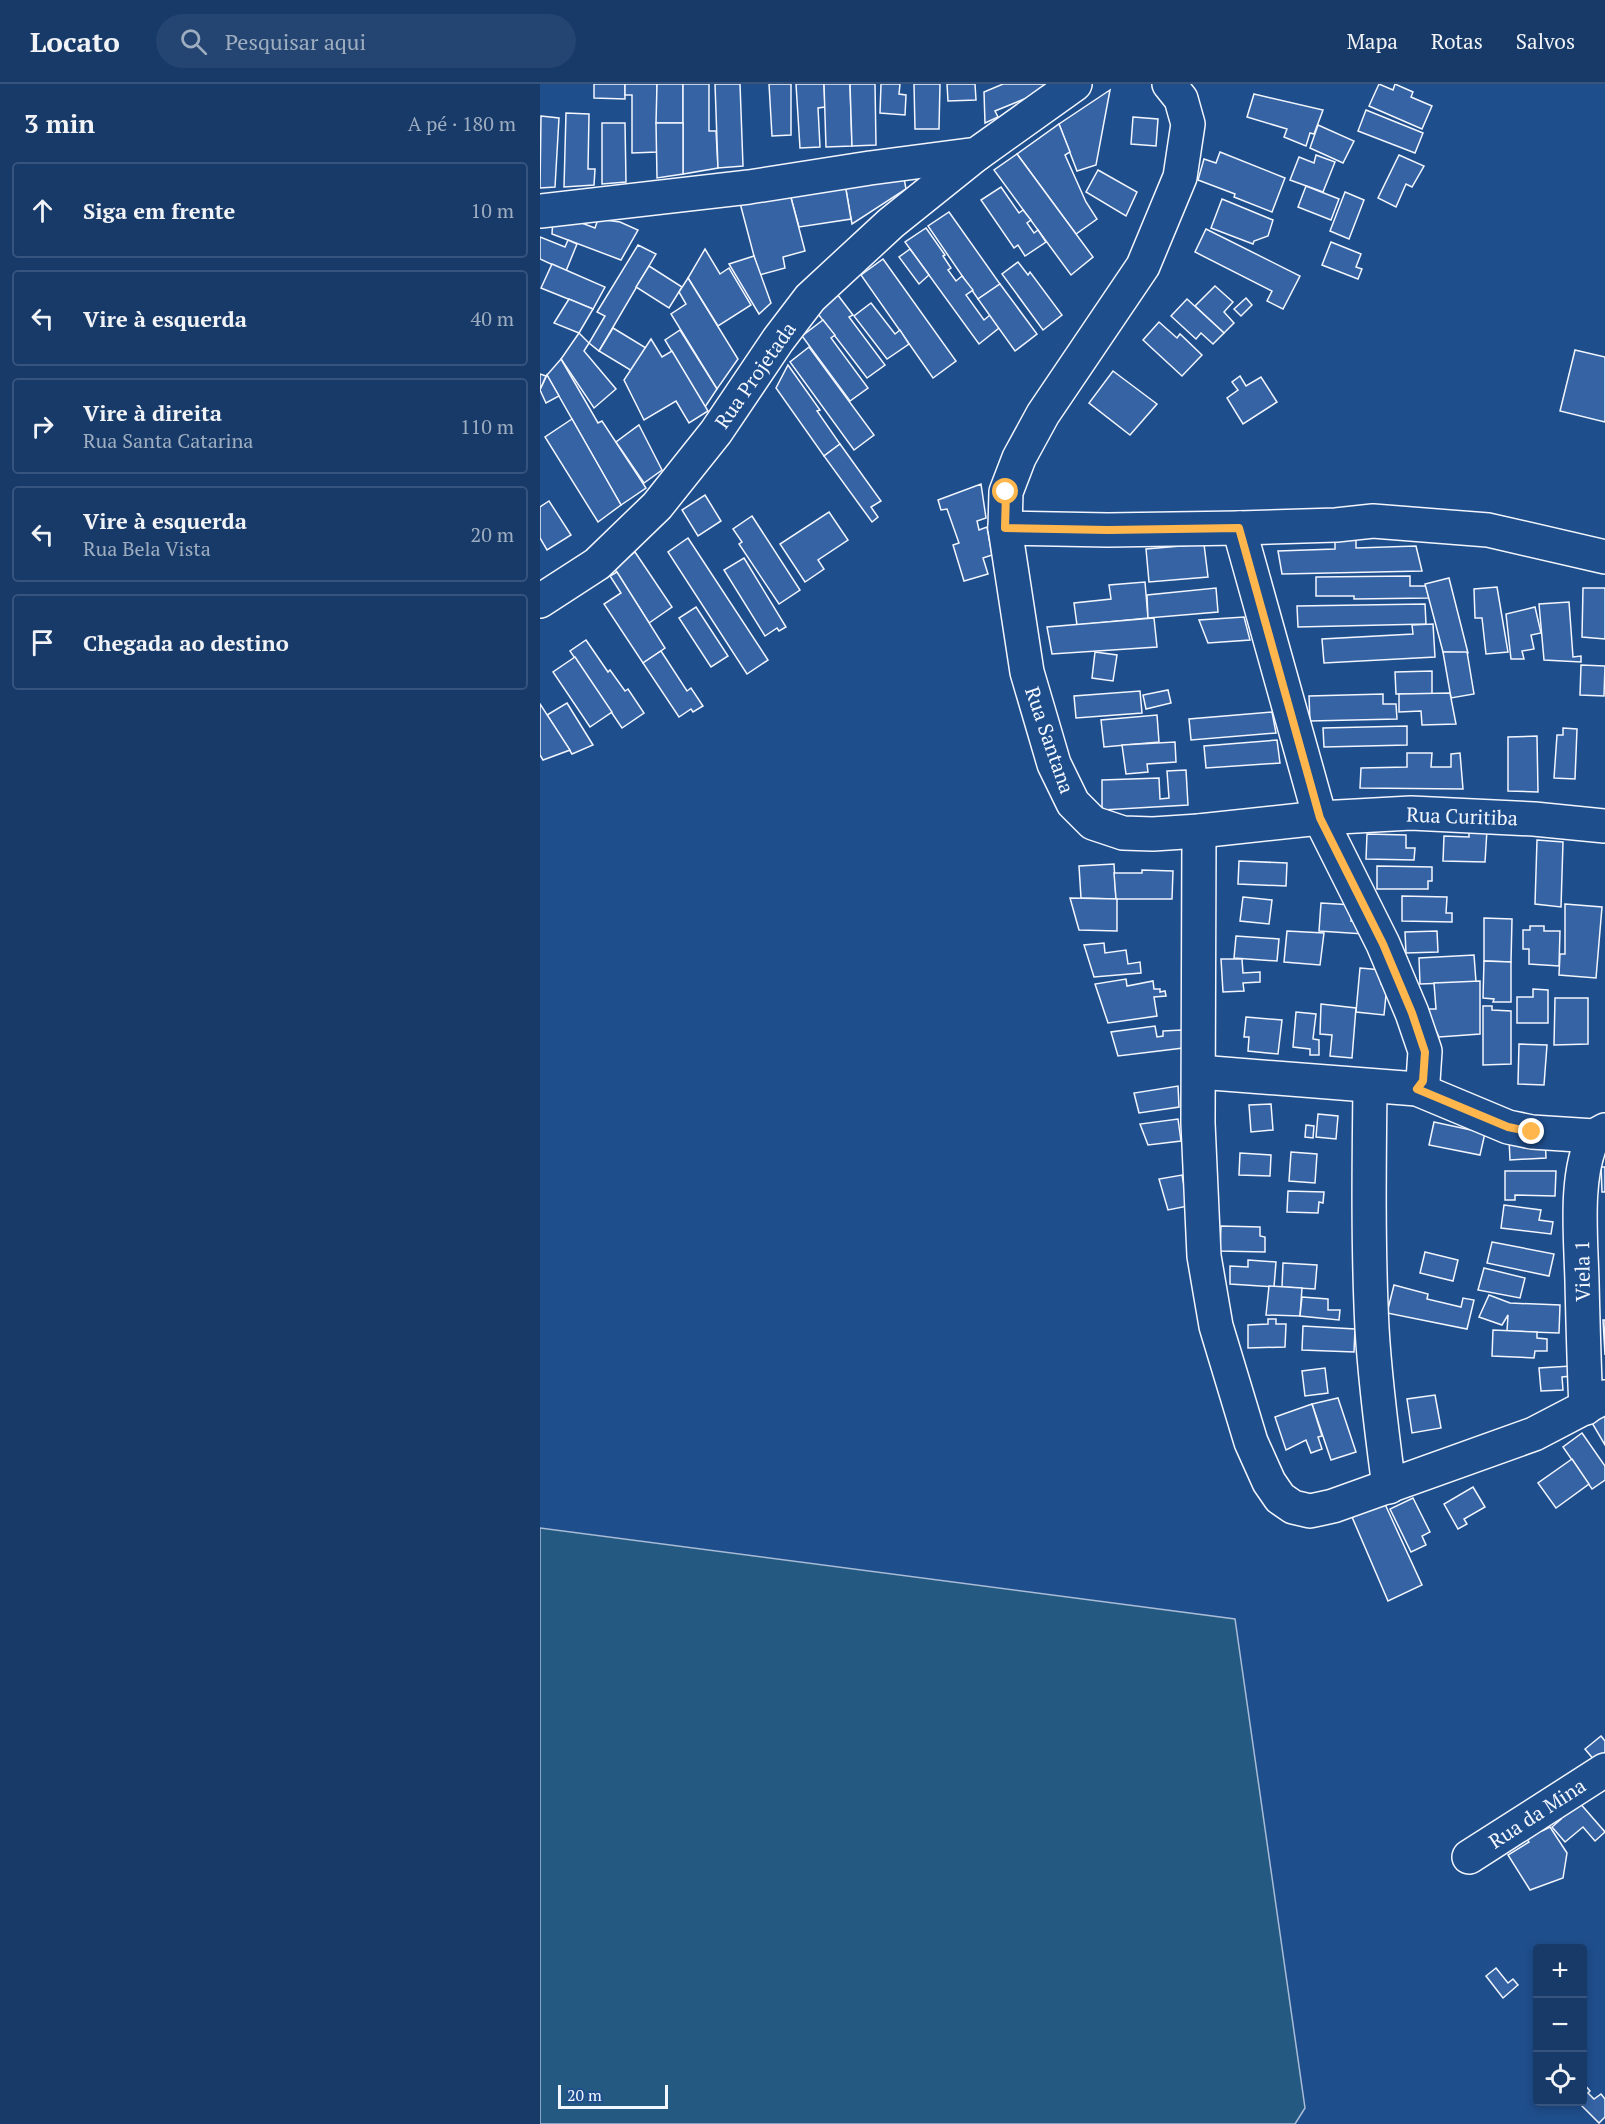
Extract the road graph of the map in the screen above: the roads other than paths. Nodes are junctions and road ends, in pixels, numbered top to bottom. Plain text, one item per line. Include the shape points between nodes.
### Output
1 (1075, 84) edge
2 (1169, 84) edge
3 (977, 154) junction
4 (540, 211) edge
5 (1005, 528) junction
6 (1239, 528) junction
7 (1605, 557) edge
8 (540, 601) edge
9 (1320, 818) junction
10 (1605, 826) edge
11 (1199, 831) junction
12 (1198, 1072) junction
13 (1370, 1087) junction
14 (1417, 1089) junction
15 (1600, 1133) edge
16 (1595, 1402) edge
17 (1389, 1487) junction
18 (1605, 1770) edge
19 (1469, 1857) dead end

1 - 3 street, Rua Projetada
2 - 5 street, Rua Santana via 1181,99 1188,124 1180,177 1143,266 1043,414 1019,458 1006,492
3 - 4 street, Rua Projetada via 749,188
3 - 8 street, Rua Projetada via 891,223 810,298 716,432 657,506 597,564
5 - 6 street
5 - 11 street, Rua Santana via 1027,672 1054,764 1073,803 1093,823 1123,833
6 - 7 street via 1373,521 1488,530
6 - 9 street
9 - 10 street, Rua Curitiba via 1411,813
9 - 11 street, Rua Santana
9 - 14 street via 1383,944 1412,1013 1425,1052 1423,1081
11 - 12 street
12 - 13 street
12 - 17 street via 1204,1256 1216,1326 1264,1472 1280,1498 1293,1507 1310,1510
13 - 14 street
13 - 17 street via 1372,1330
14 - 15 street via 1508,1127 1532,1132
15 - 16 street, Viela 1 via 1587,1151 1582,1181 1581,1255
16 - 17 street via 1534,1434
18 - 19 street, Rua da Mina

